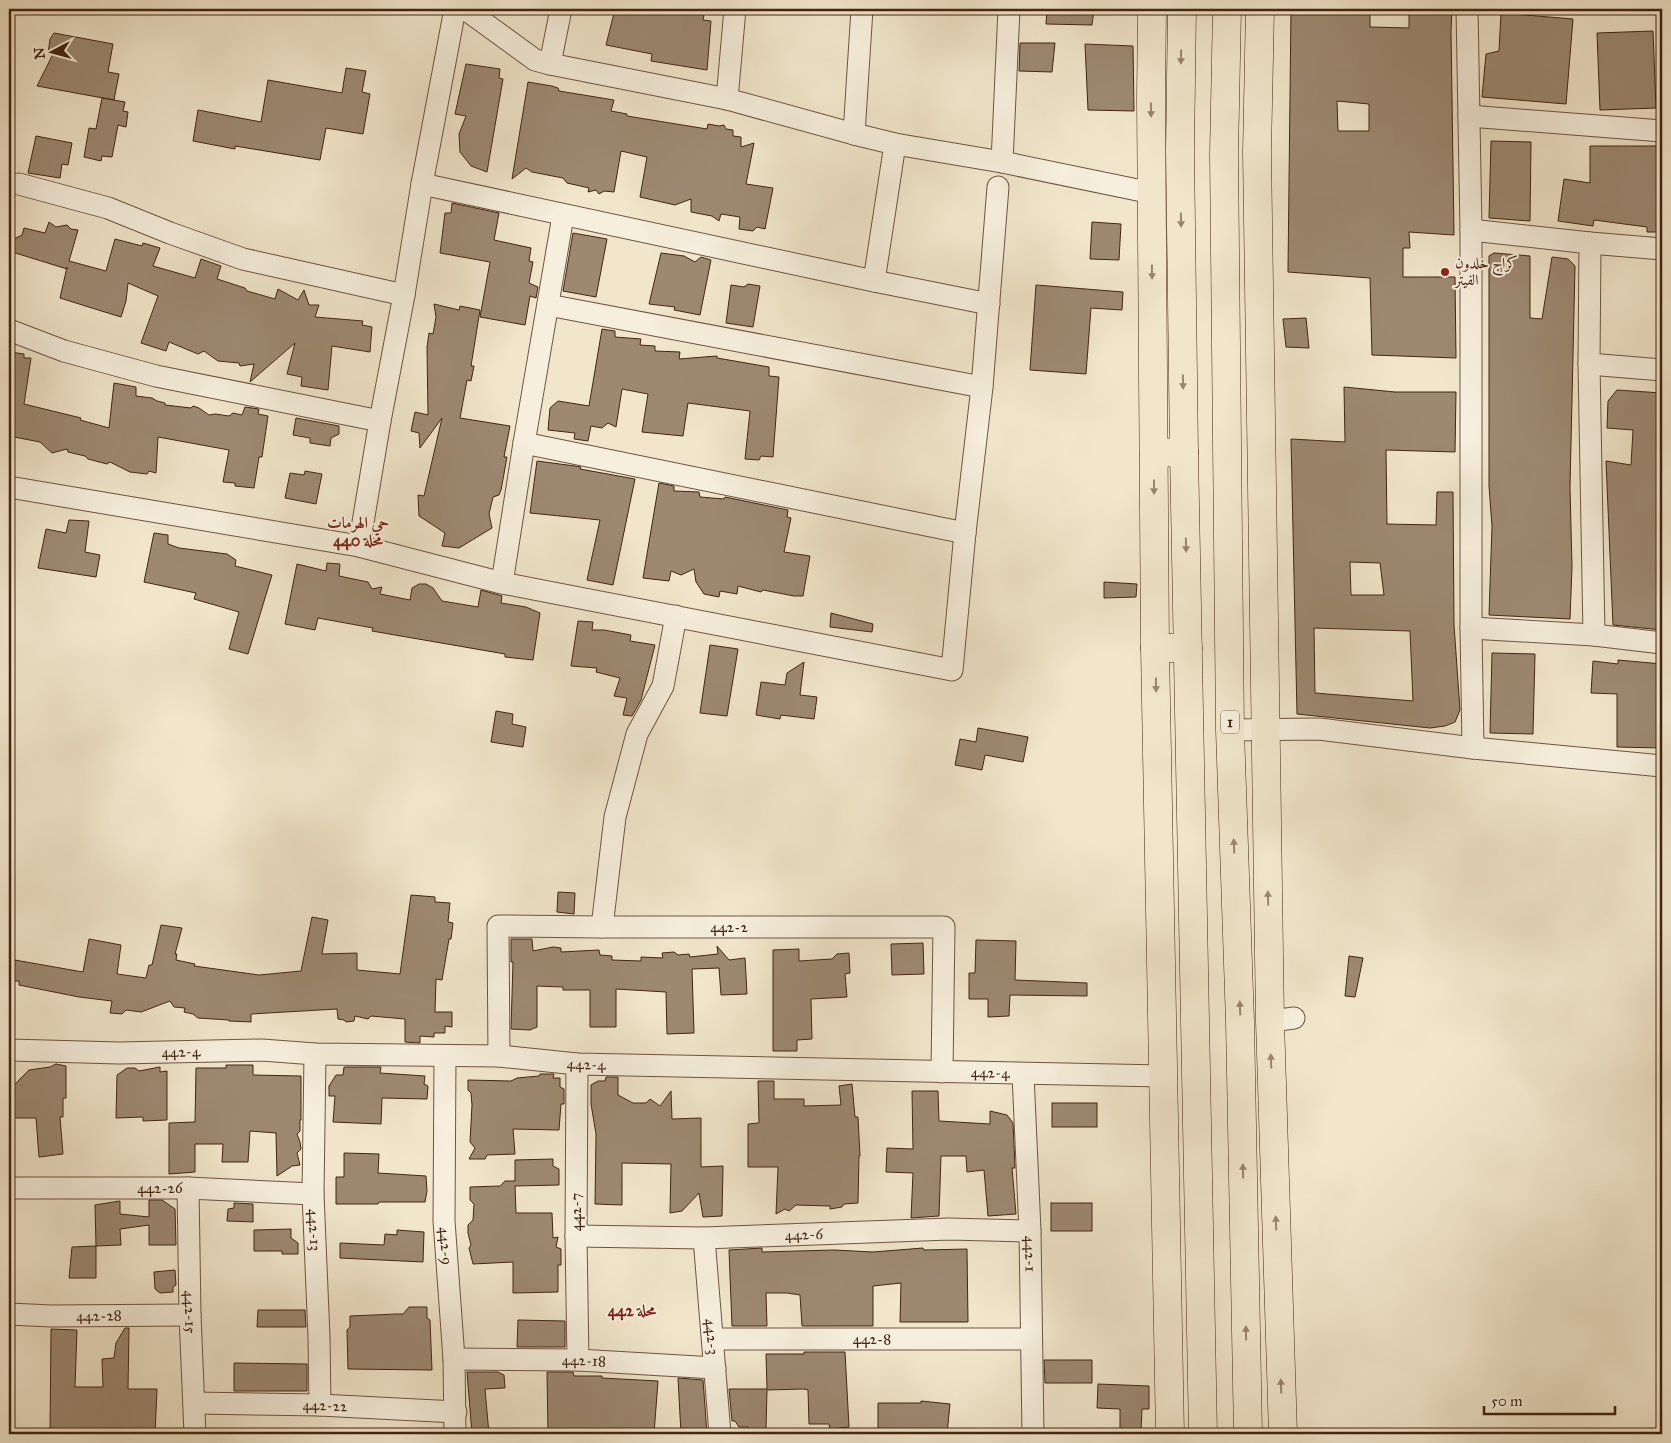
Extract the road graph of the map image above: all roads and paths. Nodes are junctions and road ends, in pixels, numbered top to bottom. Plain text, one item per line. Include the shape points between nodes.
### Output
1 (455, 9) edge
2 (465, 9) edge
3 (561, 9) edge
4 (735, 9) edge
5 (862, 9) edge
6 (1009, 9) edge
7 (1152, 9) edge
8 (1182, 9) edge
9 (1227, 9) edge
10 (1260, 9) edge
11 (1467, 9) edge
12 (550, 64) junction
13 (727, 99) junction
14 (1469, 116) junction
15 (1662, 131) edge
16 (854, 134) junction
17 (895, 144) junction
18 (1180, 150) junction
19 (1224, 154) junction
20 (1002, 162) junction
21 (19, 184) dead end
22 (422, 184) junction
23 (998, 187) dead end
24 (1152, 193) junction
25 (563, 216) junction
26 (1471, 230) junction
27 (1590, 243) junction
28 (1662, 249) edge
29 (874, 282) junction
30 (404, 295) junction
31 (989, 304) junction
32 (548, 305) junction
33 (9, 330) edge
34 (1589, 364) junction
35 (1662, 370) edge
36 (982, 387) junction
37 (380, 421) junction
38 (524, 443) junction
39 (1184, 452) junction
40 (1154, 453) junction
41 (9, 487) edge
42 (965, 533) junction
43 (359, 546) junction
44 (502, 583) junction
45 (676, 616) junction
46 (1471, 628) junction
47 (1594, 636) junction
48 (1662, 643) edge
49 (1155, 648) junction
50 (1188, 648) junction
51 (1265, 728) junction
52 (1230, 730) junction
53 (1473, 748) junction
54 (1662, 766) edge
55 (602, 927) junction
56 (9, 1050) edge
57 (315, 1054) junction
58 (445, 1056) junction
59 (499, 1056) junction
60 (577, 1064) junction
61 (942, 1072) junction
62 (1023, 1074) junction
63 (1163, 1076) junction
64 (9, 1188) edge
65 (188, 1188) junction
66 (313, 1194) junction
67 (1030, 1231) junction
68 (576, 1236) junction
69 (704, 1238) junction
70 (9, 1314) edge
71 (190, 1315) junction
72 (712, 1339) junction
73 (1031, 1339) junction
74 (454, 1359) junction
75 (578, 1360) junction
76 (715, 1368) junction
77 (194, 1402) junction
78 (320, 1406) junction
79 (456, 1412) junction
80 (195, 1434) edge
81 (455, 1434) edge
82 (720, 1434) edge
83 (1033, 1434) edge
84 (1170, 1434) edge
85 (1202, 1434) edge
86 (1248, 1434) edge
87 (1283, 1434) edge

1 - 22 street
2 - 12 street via 535,60
3 - 12 street
4 - 13 street
5 - 16 street
6 - 20 street
7 -> 24 main road
8 -> 18 main road
9 - 19 main road, 1
10 - 51 main road via 1257,152
11 - 14 street
12 - 13 street
13 - 16 street
14 - 15 street
14 - 26 street
16 - 17 street
17 - 20 street
17 - 29 street
18 - 19 main road
18 -> 39 main road
19 - 52 main road, 1
20 - 24 street
21 - 30 street via 108,208 243,259
22 - 25 street
22 - 30 street
23 - 31 street
24 -> 40 main road
25 - 29 street
25 - 32 street
26 - 27 street
26 - 46 street
27 - 28 street
27 - 34 street
29 - 31 street
30 - 37 street
31 - 36 street
32 - 36 street
32 - 38 street
33 - 37 street via 64,352 156,376
34 - 35 street
34 - 47 street
36 - 42 street
37 - 43 street
38 - 42 street
38 - 44 street
39 - 40 main road
39 -> 50 main road
40 -> 49 main road
41 - 43 street
42 - 45 street via 952,670
43 - 44 street
44 - 45 street
45 - 55 street via 663,686 637,734 615,817
46 - 47 street
46 - 53 street
47 - 48 street
49 - 50 main road
49 -> 63 main road
50 - 85 main road
51 - 52 street
51 - 53 street via 1319,729
87 -> 51 main road via 1282,1019
86 -> 52 main road, 1 via 1240,1022
53 - 54 street
55 - 59 street, 442-2 via 498,926
55 - 61 street, 442-2 via 944,927
56 - 57 street, 442-4 via 119,1053 262,1050
57 - 58 street, 442-4
57 - 66 street, 442-13
58 - 59 street, 442-4
58 - 74 street, 442-9 via 444,1221
59 - 60 street, 442-4
60 - 61 street, 442-4
60 - 68 street, 442-7
61 - 62 street, 442-4
62 - 63 street, 442-4
62 - 67 street, 442-1
63 - 84 main road
64 - 65 street, 442-26
65 - 66 street, 442-26
65 - 71 street, 442-15
66 - 78 street, 442-13
67 - 69 street, 442-6 via 949,1229
67 - 73 street, 442-1
68 - 69 street, 442-6
68 - 75 street, 442-7
69 - 72 street, 442-3
70 - 71 street, 442-28
71 - 77 street, 442-15
72 - 73 street, 442-8
72 - 76 street, 442-3
73 - 83 street, 442-1
74 - 75 street, 442-18
74 - 79 street, 442-9
75 - 76 street, 442-18
76 - 82 street, 442-3
77 - 78 street, 442-22
77 - 80 street, 442-15
78 - 79 street, 442-22
79 - 81 street, 442-9

